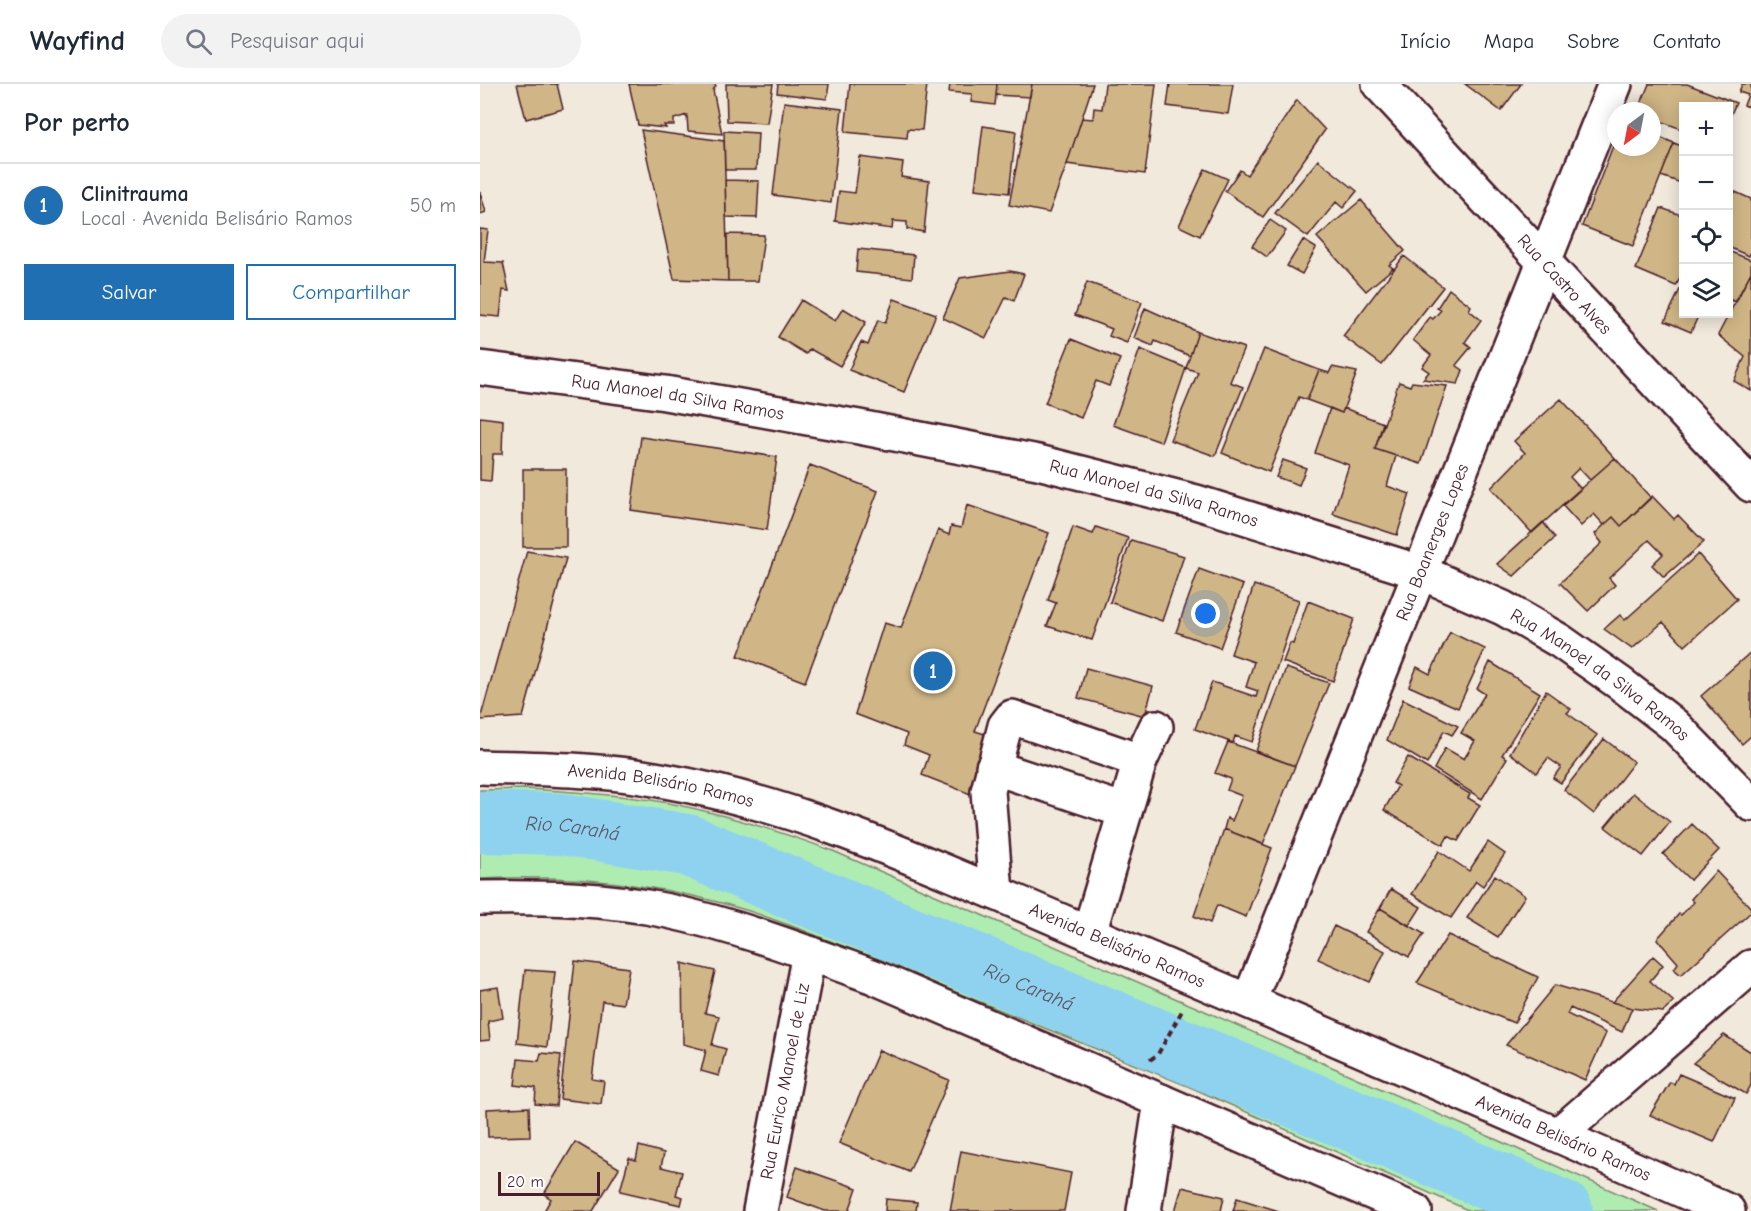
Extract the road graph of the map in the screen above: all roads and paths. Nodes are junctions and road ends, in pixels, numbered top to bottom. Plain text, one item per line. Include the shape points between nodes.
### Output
1 (1379, 84) edge
2 (1615, 84) edge
3 (1544, 262) junction
4 (480, 368) edge
5 (1751, 485) edge
6 (1420, 572) junction
7 (1156, 727) dead end
8 (1140, 761) junction
9 (480, 767) edge
10 (993, 767) junction
11 (1751, 804) edge
12 (1125, 811) junction
13 (996, 893) junction
14 (480, 898) edge
15 (1089, 933) junction
16 (809, 953) junction
17 (1751, 967) edge
18 (1249, 1001) junction
19 (1186, 1002) dead end
20 (1158, 1054) dead end
21 (1161, 1101) junction
22 (1559, 1134) junction
23 (760, 1211) edge
24 (1144, 1211) edge
25 (1415, 1211) edge
26 (1728, 1211) edge

1 - 3 street, Rua Castro Alves
2 - 3 street, Rua Boanerges Lopes
3 - 5 street, Rua Castro Alves
3 - 6 street, Rua Boanerges Lopes
4 - 6 street, Rua Manoel da Silva Ramos via 665,393 1038,462 1196,502
6 - 11 street, Rua Manoel da Silva Ramos via 1503,608 1595,665 1674,725
6 - 18 street, Rua Boanerges Lopes
7 - 8 street
8 - 10 street via 1012,717 1005,726
8 - 12 street
9 - 13 street, Avenida Belisário Ramos via 659,779 749,799 843,831
10 - 12 street
10 - 13 street via 988,791
12 - 15 street
13 - 15 street, Avenida Belisário Ramos
14 - 16 street via 602,901 668,911
15 - 18 street, Avenida Belisário Ramos
16 - 21 street
16 - 23 street, Rua Eurico Manoel de Liz
17 - 22 street
18 - 22 street, Avenida Belisário Ramos
19 - 20 path
21 - 24 street
21 - 25 street
22 - 26 street, Avenida Belisário Ramos

